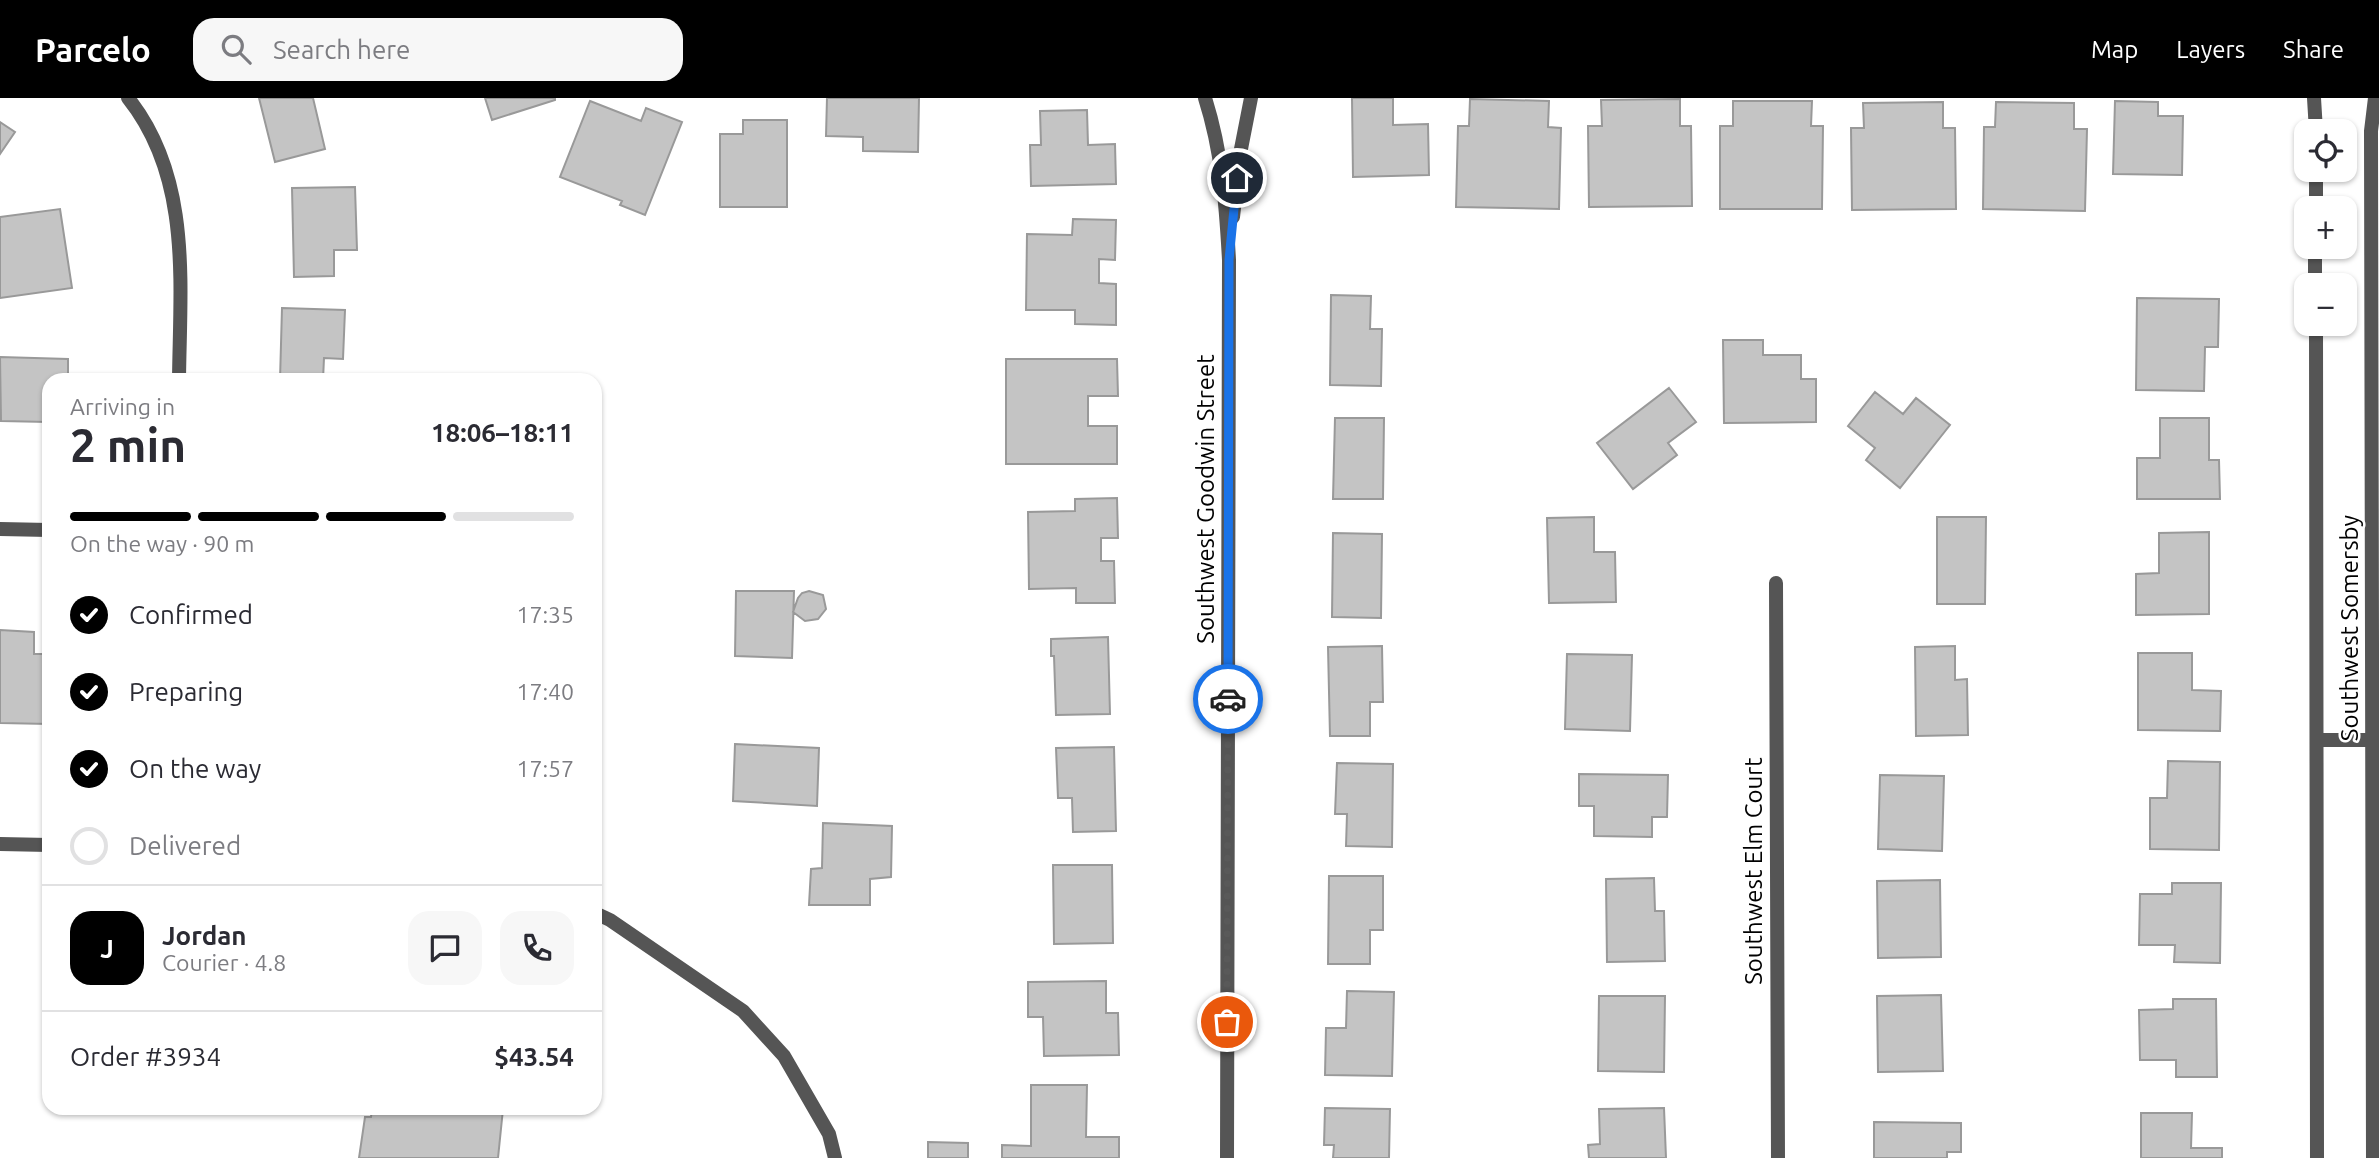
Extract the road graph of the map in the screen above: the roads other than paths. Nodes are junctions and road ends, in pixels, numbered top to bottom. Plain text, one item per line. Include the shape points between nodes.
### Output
1 (128, 98) edge
2 (1205, 98) edge
3 (1251, 98) edge
4 (2314, 98) edge
5 (2375, 98) edge
6 (2315, 119) edge
7 (1229, 260) junction
8 (2316, 336) edge
9 (179, 373) edge
10 (0, 529) edge
11 (42, 530) edge
12 (1776, 583) dead end
13 (2317, 740) junction
14 (2376, 740) edge
15 (0, 844) edge
16 (42, 845) edge
17 (602, 917) edge
18 (835, 1158) edge
19 (1227, 1158) edge
20 (1778, 1158) edge
21 (2317, 1158) edge
22 (2373, 1158) edge

1 - 9 street via 140,113 174,193 181,244
2 - 7 street, Southwest Goodwin Street via 1221,165
3 - 7 street, Southwest Goodwin Street
4 - 6 street
5 - 14 street, Southwest Somersby via 2371,131
7 - 19 street, Southwest Goodwin Street
8 - 13 street, Southwest Somersby
10 - 11 street
12 - 20 street, Southwest Elm Court
13 - 14 street
13 - 21 street, Southwest Somersby
14 - 22 street, Southwest Somersby
15 - 16 street
17 - 18 street via 743,1011 784,1056 829,1134

